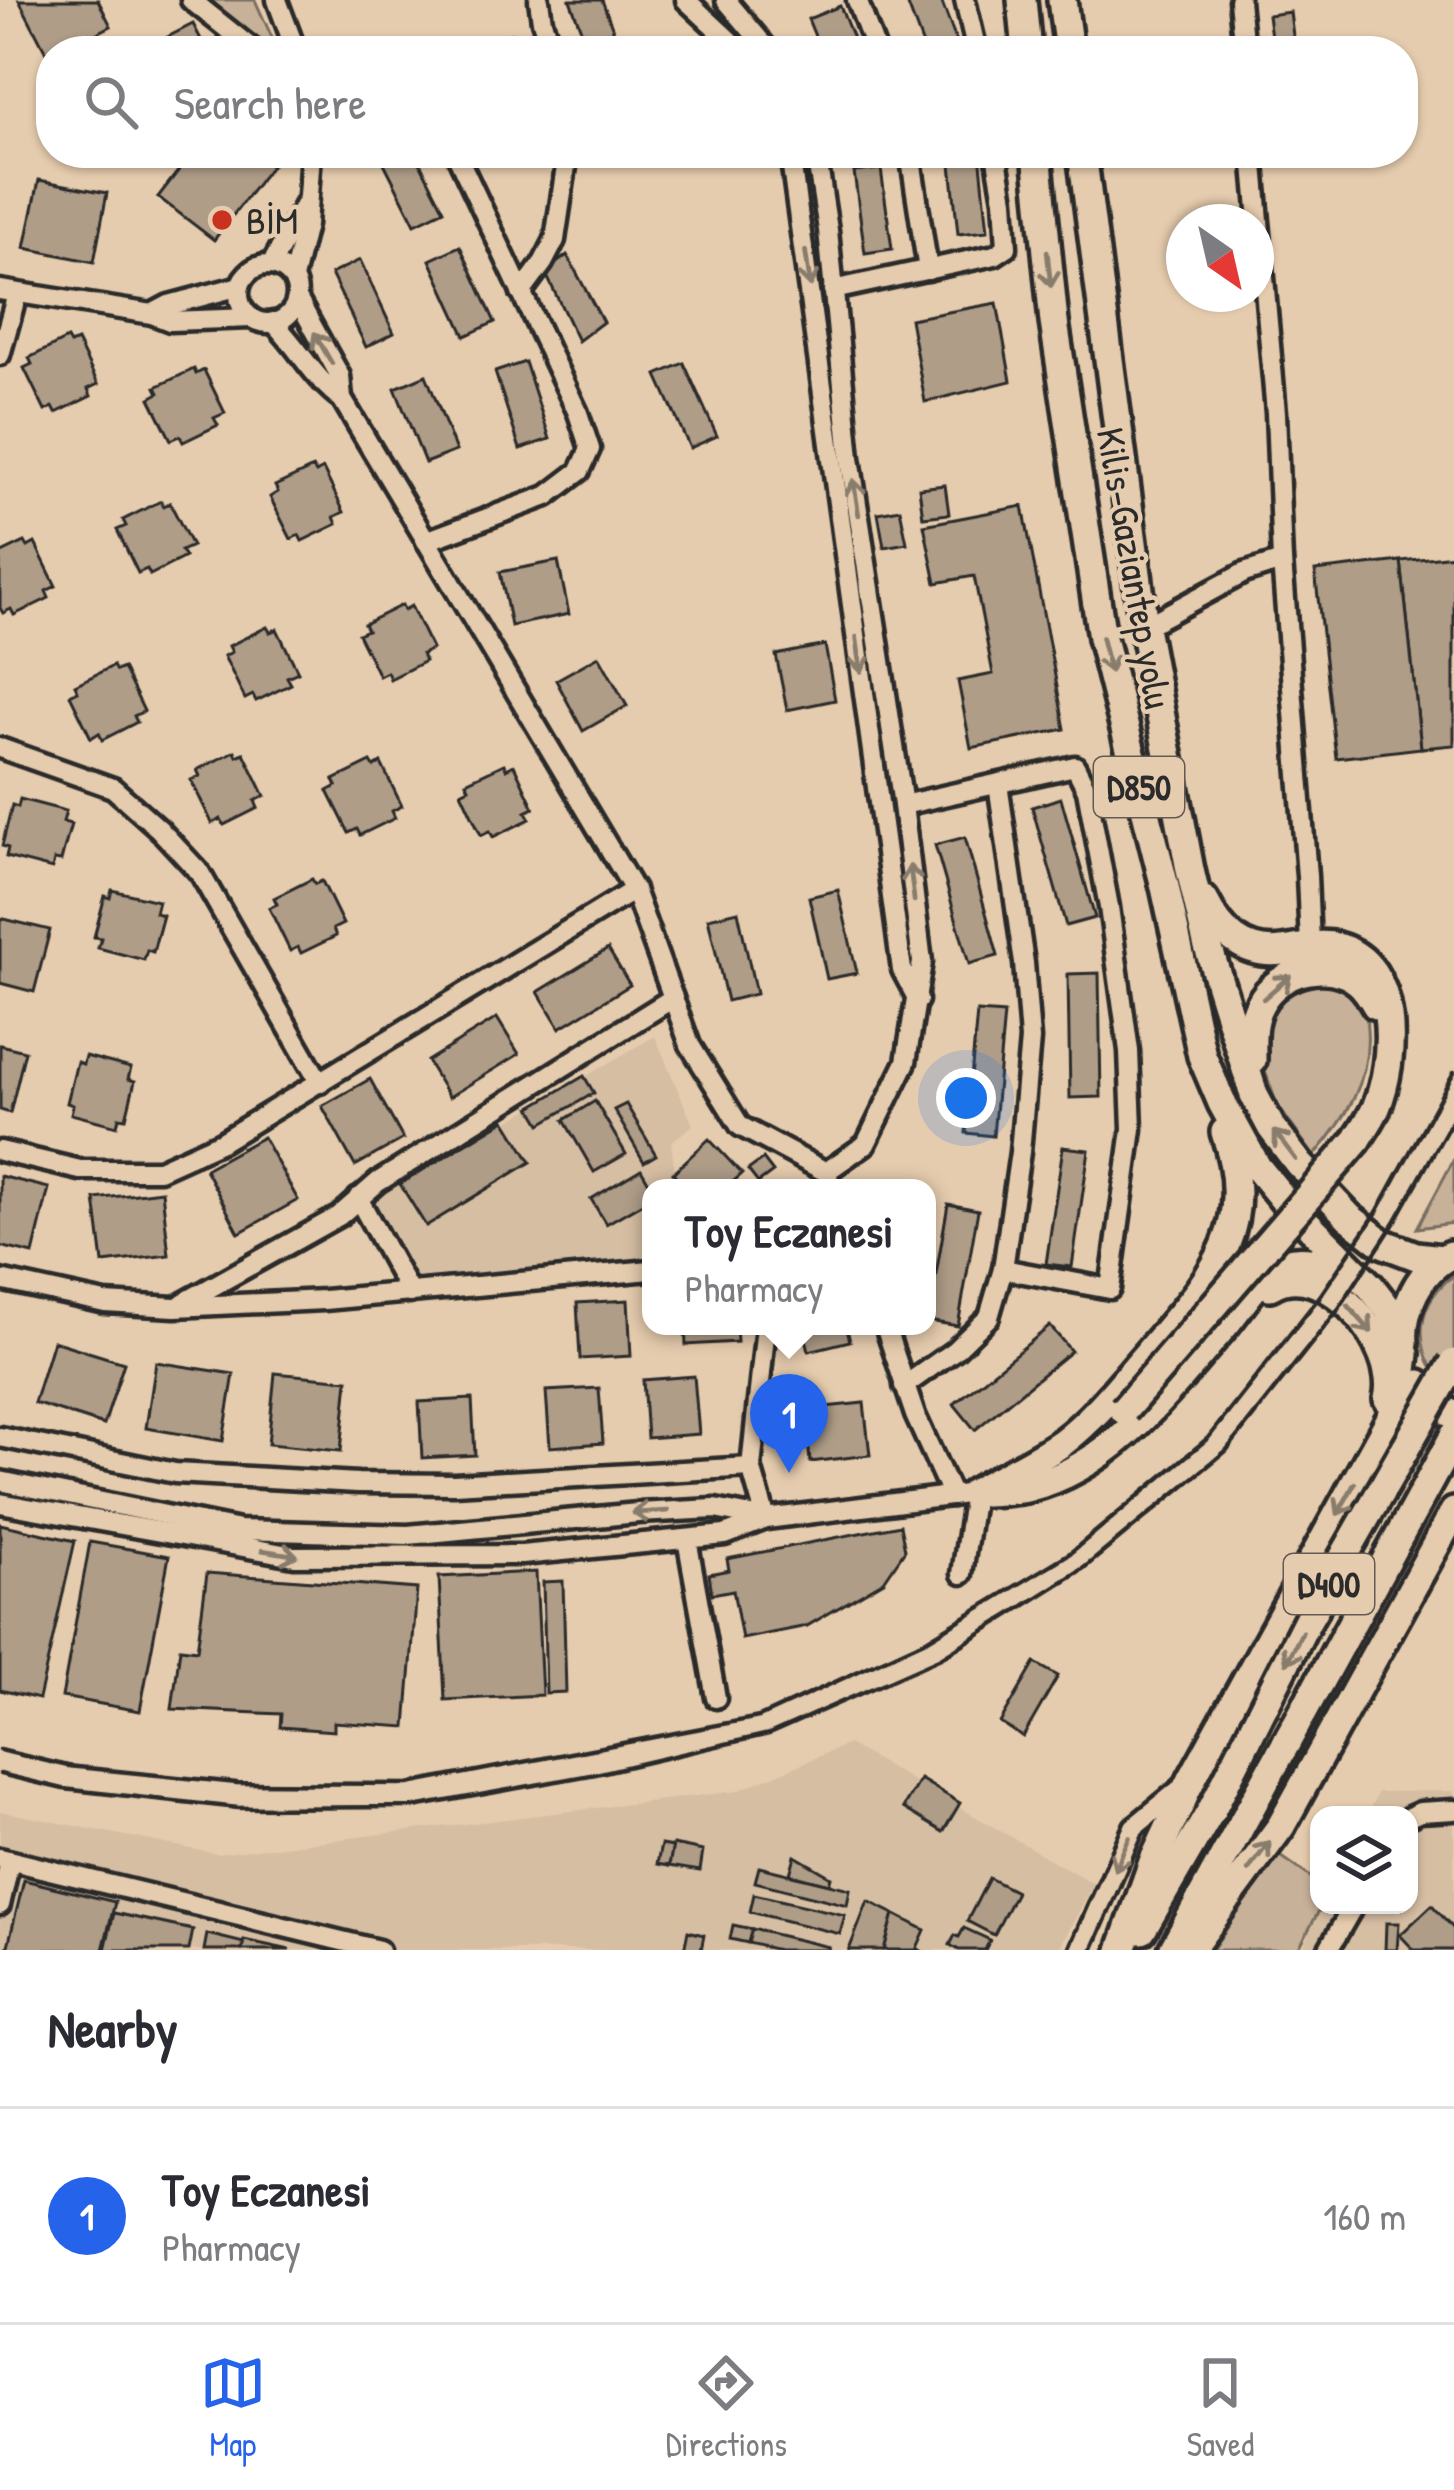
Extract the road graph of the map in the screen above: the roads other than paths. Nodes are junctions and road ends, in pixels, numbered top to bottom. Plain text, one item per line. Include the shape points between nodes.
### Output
1 (191, 0) edge
2 (277, 0) edge
3 (539, 0) edge
4 (686, 0) edge
5 (726, 0) edge
6 (856, 0) edge
7 (965, 0) edge
8 (1022, 0) edge
9 (1062, 0) edge
10 (1239, 0) edge
11 (236, 36) edge
12 (290, 36) edge
13 (547, 36) edge
14 (726, 36) edge
15 (756, 36) edge
16 (870, 36) edge
17 (973, 36) edge
18 (1026, 36) edge
19 (1067, 36) edge
20 (1243, 36) edge
21 (309, 168) edge
22 (463, 168) edge
23 (566, 168) edge
24 (792, 168) edge
25 (819, 168) edge
26 (912, 168) edge
27 (999, 168) edge
28 (1039, 168) edge
29 (1084, 168) edge
30 (1254, 168) edge
31 (306, 202) junction
32 (271, 265) junction
33 (928, 270) junction
34 (240, 286) junction
35 (295, 288) junction
36 (833, 290) junction
37 (8, 292) edge
38 (521, 293) junction
39 (152, 314) junction
40 (251, 318) junction
41 (273, 322) junction
42 (0, 355) edge
43 (342, 399) junction
44 (426, 541) junction
45 (1282, 561) junction
46 (1144, 627) junction
47 (0, 748) edge
48 (998, 784) junction
49 (903, 806) junction
50 (1190, 869) junction
51 (634, 890) junction
52 (1310, 945) junction
53 (673, 998) junction
54 (918, 1000) junction
55 (1389, 1030) junction
56 (1202, 1056) junction
57 (320, 1083) junction
58 (1254, 1094) junction
59 (0, 1150) edge
60 (828, 1179) edge
61 (831, 1179) edge
62 (358, 1198) junction
63 (1448, 1256) edge
64 (1003, 1269) junction
65 (642, 1271) edge
66 (0, 1280) edge
67 (1371, 1287) junction
68 (410, 1293) junction
69 (176, 1307) junction
70 (765, 1335) edge
71 (888, 1335) edge
72 (1202, 1351) junction
73 (1405, 1354) junction
74 (1454, 1363) edge
75 (904, 1386) junction
76 (1454, 1414) edge
77 (1454, 1436) edge
78 (0, 1437) edge
79 (1377, 1444) junction
80 (751, 1467) junction
81 (0, 1481) edge
82 (963, 1495) junction
83 (0, 1502) edge
84 (1454, 1512) edge
85 (766, 1519) junction
86 (687, 1539) junction
87 (1454, 1540) edge
88 (962, 1574) dead end
89 (1395, 1617) junction
90 (716, 1698) dead end
91 (1192, 1780) junction
92 (1454, 1810) edge
93 (1418, 1813) edge
94 (5, 1859) edge
95 (0, 1905) edge
96 (1349, 1914) edge
97 (379, 1950) edge
98 (1080, 1950) edge
99 (1126, 1950) edge
100 (1173, 1950) edge
101 (1189, 1950) edge
102 (1328, 1950) edge

1 - 11 street
2 - 12 street
3 - 13 street
4 - 14 street
5 - 15 street
6 - 16 street
7 - 17 street
8 - 18 highway
9 - 19 highway
10 - 20 street
21 - 31 street
22 - 38 street
23 - 38 street via 555,240
24 -> 54 street via 902,970
25 - 36 street
26 - 33 street
27 - 33 street via 1007,248
28 -> 56 highway, Kilis-Gaziantep yolu / D850 via 1102,638
29 - 46 highway, Kilis-Gaziantep yolu / D850
30 - 45 street
31 - 32 street
31 - 35 street
32 - 34 street via 252,269
32 - 35 street via 287,272
33 - 36 street
34 - 39 street
34 - 40 street
35 - 41 street via 289,314
43 -> 35 street via 340,376
49 -> 36 street
37 - 39 street
37 - 42 street
38 - 44 street via 590,449 580,470 547,496
39 - 40 street via 170,321
40 - 41 street
41 - 43 street
43 - 44 street
44 - 51 street
45 - 46 street
45 - 52 street
46 - 50 highway, Kilis-Gaziantep yolu / D850
47 - 57 street via 113,788 159,829 200,872
48 - 49 street
48 - 64 street via 1030,1039
48 - 64 street via 1075,766 1087,790 1129,1051 1132,1129 1110,1289
54 -> 49 street via 922,962
50 - 52 highway via 1215,922 1234,941 1280,952
50 - 58 highway, Kilis-Gaziantep yolu / D850
51 - 53 street
51 - 57 street
52 - 55 highway via 1338,947 1369,969 1387,1003
53 - 60 street via 740,1126
53 - 62 street
54 - 61 street via 906,1062 866,1144
58 -> 55 highway via 1251,1028 1260,1002 1294,973 1319,969 1359,982
55 - 82 highway, bridge via 1376,1108 1357,1140 1124,1410 1068,1454
56 - 67 highway, Kilis-Gaziantep yolu / D850 via 1257,1167
56 - 82 highway via 1234,1160 1237,1200 1211,1277 1064,1441
57 - 59 street via 159,1170 80,1170
63 -> 58 highway, Kilis-Gaziantep yolu / D850 via 1416,1256 1382,1243 1349,1217 1299,1164
62 - 68 street
62 - 69 street
63 - 73 highway via 1424,1275 1406,1312
64 - 75 street via 989,1317
65 - 68 street
66 - 69 street via 106,1303
67 - 72 highway via 1327,1264 1303,1260 1273,1269
67 - 73 highway, Kilis-Gaziantep yolu / D850
68 - 69 street
70 - 80 street
71 - 75 street
72 -> 79 highway via 1274,1282 1294,1277 1329,1288 1367,1321 1384,1358 1391,1386
72 - 82 highway via 1133,1426 1069,1473 1029,1488
73 - 76 highway, Kilis-Gaziantep yolu via 1424,1392
73 - 79 highway via 1400,1403
74 -> 99 highway, D400, bridge via 1308,1619 1212,1809
75 - 82 street
77 - 100 highway, D400
78 - 80 street via 175,1473 358,1483
79 -> 91 highway
80 - 85 street
85 -> 81 street via 715,1509 408,1534 239,1531
82 - 85 street
82 - 88 street
83 -> 86 street via 294,1556 522,1555
84 - 89 highway
85 - 86 street
86 - 90 street
87 - 89 highway
101 -> 89 highway via 1281,1826
91 -> 98 street via 1134,1827
91 - 99 highway via 1153,1862
92 - 93 street
94 - 95 street
94 - 97 street
96 - 102 street

